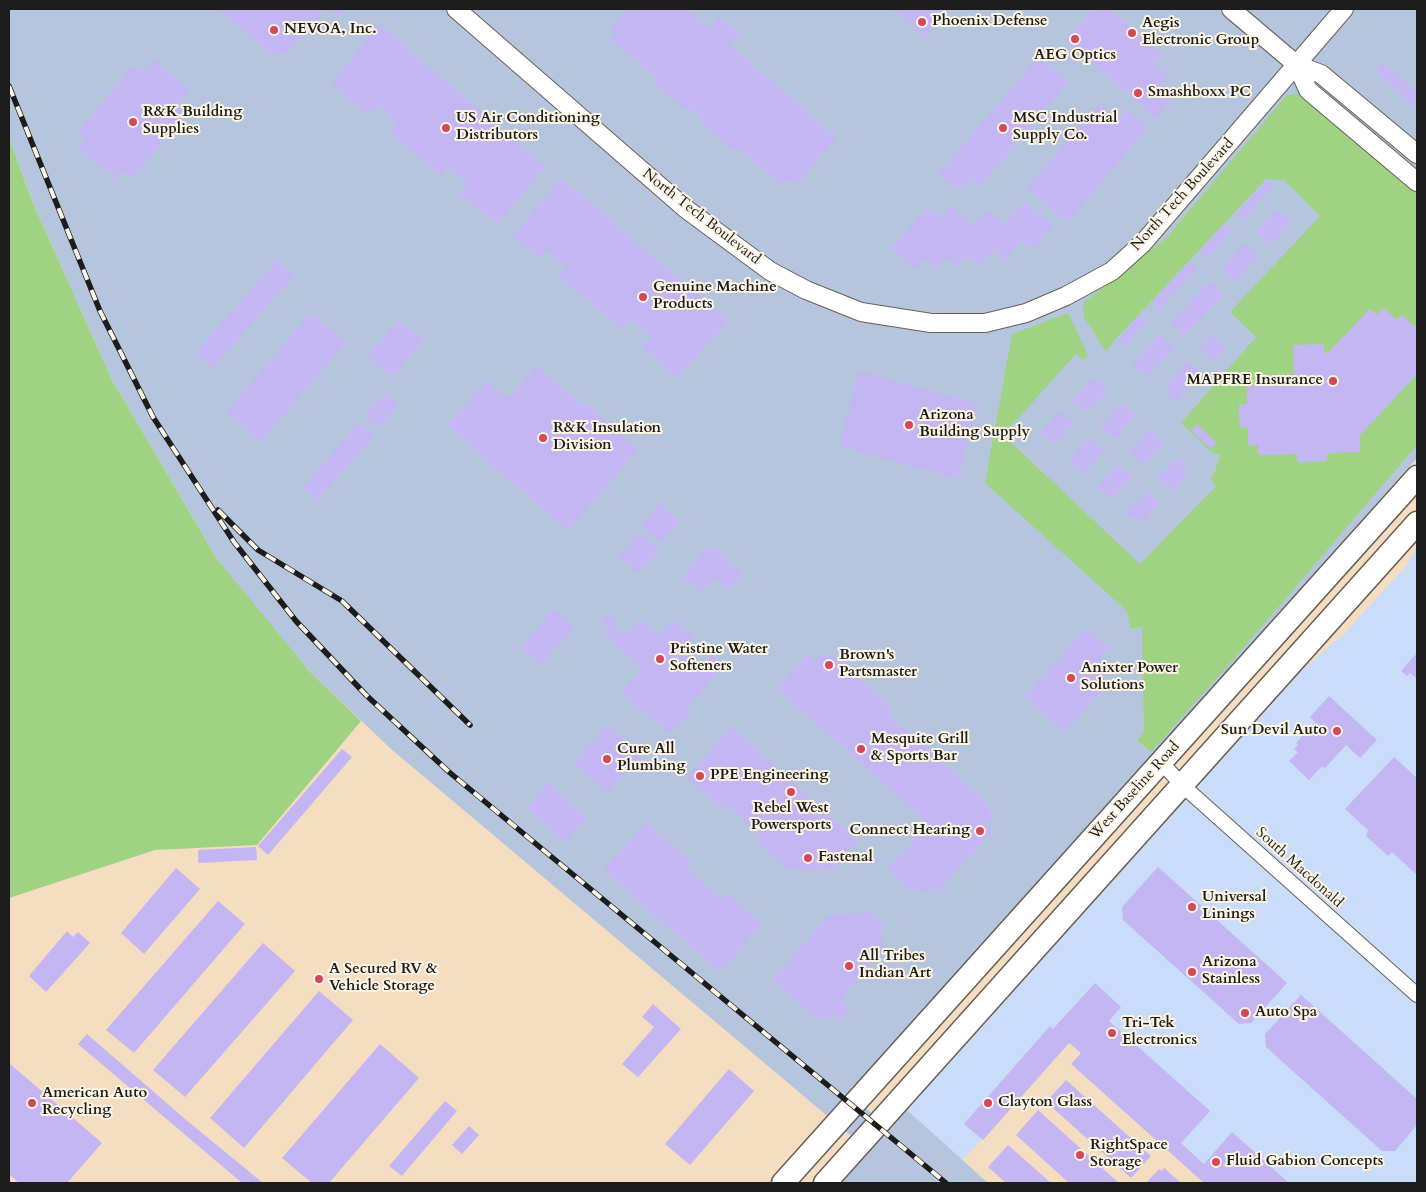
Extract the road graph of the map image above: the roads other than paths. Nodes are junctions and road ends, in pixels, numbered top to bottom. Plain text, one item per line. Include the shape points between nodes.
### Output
1 (456, 9) edge
2 (1231, 9) edge
3 (1344, 9) edge
4 (1297, 65) junction
5 (1414, 151) edge
6 (1401, 168) junction
7 (1417, 182) edge
8 (1417, 477) edge
9 (1417, 496) edge
10 (1411, 530) edge
11 (1162, 762) junction
12 (1182, 785) junction
13 (966, 979) junction
14 (1417, 995) edge
15 (989, 1000) junction
16 (783, 1183) edge
17 (825, 1183) edge

1 - 4 street, North Tech Boulevard via 686,209 770,271 806,290 861,312 931,323 985,323 1026,313 1112,271 1143,243
2 - 4 street
3 - 4 street, North Tech Boulevard
4 - 5 street via 1321,74
4 - 6 street via 1308,90
5 - 6 street
6 - 7 street
8 - 11 main road, West Baseline Road
9 - 10 main road via 1401,520
10 - 12 main road, West Baseline Road
11 - 12 street, South Macdonald
11 - 13 main road, West Baseline Road
12 - 14 street, South Macdonald
12 - 15 main road, West Baseline Road
13 - 15 main road
13 - 16 main road, West Baseline Road
15 - 17 main road, West Baseline Road

